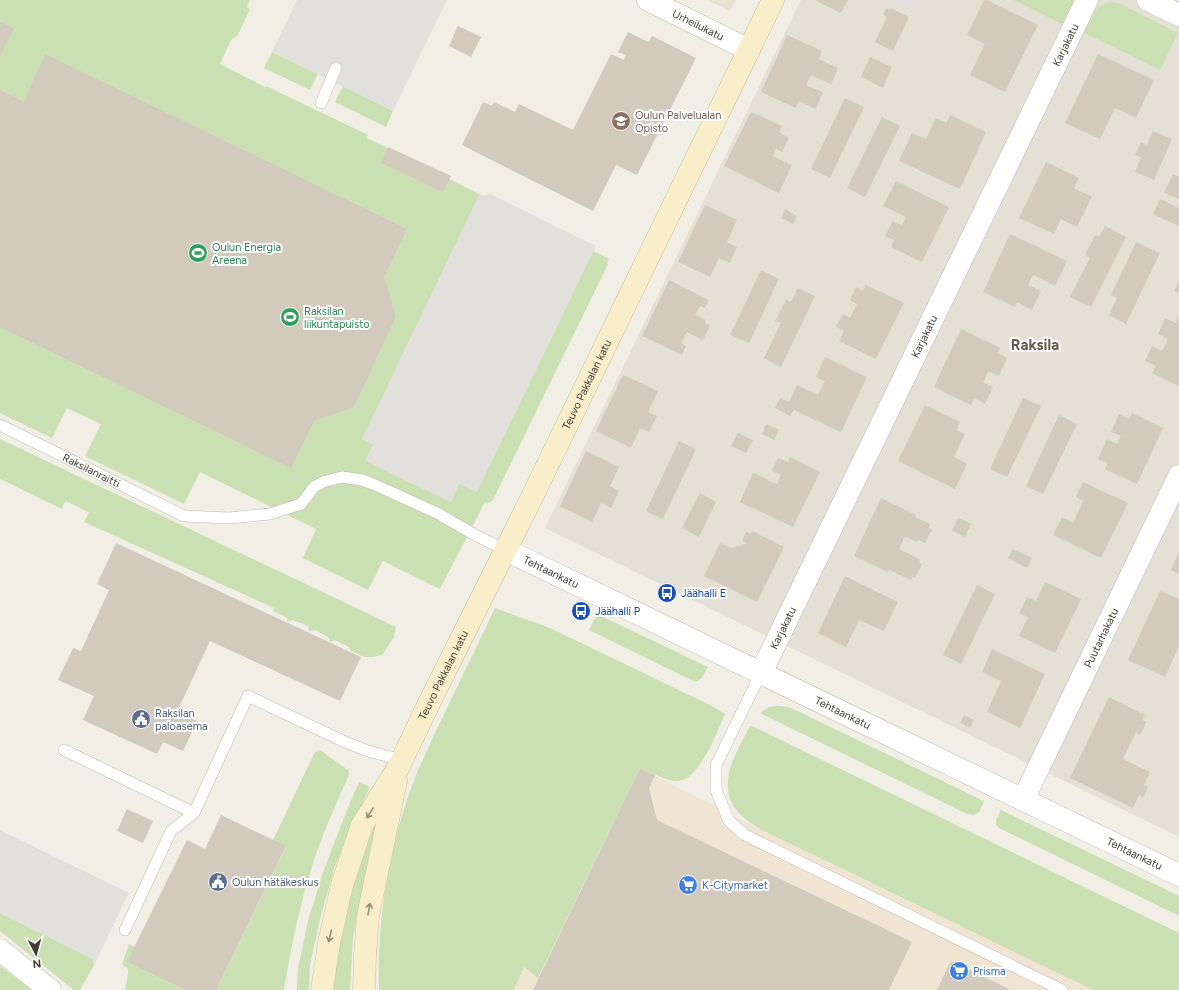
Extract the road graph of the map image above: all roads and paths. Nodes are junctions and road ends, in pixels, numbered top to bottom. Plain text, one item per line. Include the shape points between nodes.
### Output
1 (648, 0) edge
2 (773, 0) edge
3 (1088, 0) edge
4 (1148, 0) edge
5 (1179, 15) edge
6 (749, 50) junction
7 (336, 68) dead end
8 (321, 103) dead end
9 (0, 425) edge
10 (1179, 476) edge
11 (506, 550) junction
12 (761, 673) junction
13 (64, 750) dead end
14 (400, 764) junction
15 (1023, 800) junction
16 (194, 813) junction
17 (1179, 875) edge
18 (124, 930) dead end
19 (0, 950) edge
20 (50, 990) edge
21 (322, 990) edge
22 (364, 990) edge
23 (1062, 990) edge

1 - 6 street, Urheilukatu
2 - 6 street, Teuvo Pakkalan katu
3 - 12 street, Karjakatu
4 - 5 street
6 - 11 street, Teuvo Pakkalan katu
7 - 8 lane
9 - 11 lane, Raksilanraitti via 184,516 228,518 270,514 301,504 314,487 342,477 373,484 437,513
10 - 15 street, Puutarhakatu
11 - 12 street, Tehtaankatu
11 - 14 street, Teuvo Pakkalan katu
12 - 15 street, Tehtaankatu
12 - 23 lane via 716,765 716,790 729,821 745,835
13 - 16 lane
14 - 16 lane via 345,742 248,696
14 -> 21 street, Teuvo Pakkalan katu via 362,825 342,885
22 -> 14 street, Teuvo Pakkalan katu via 368,916
15 - 17 street, Tehtaankatu
16 - 18 lane via 171,831
19 - 20 street

